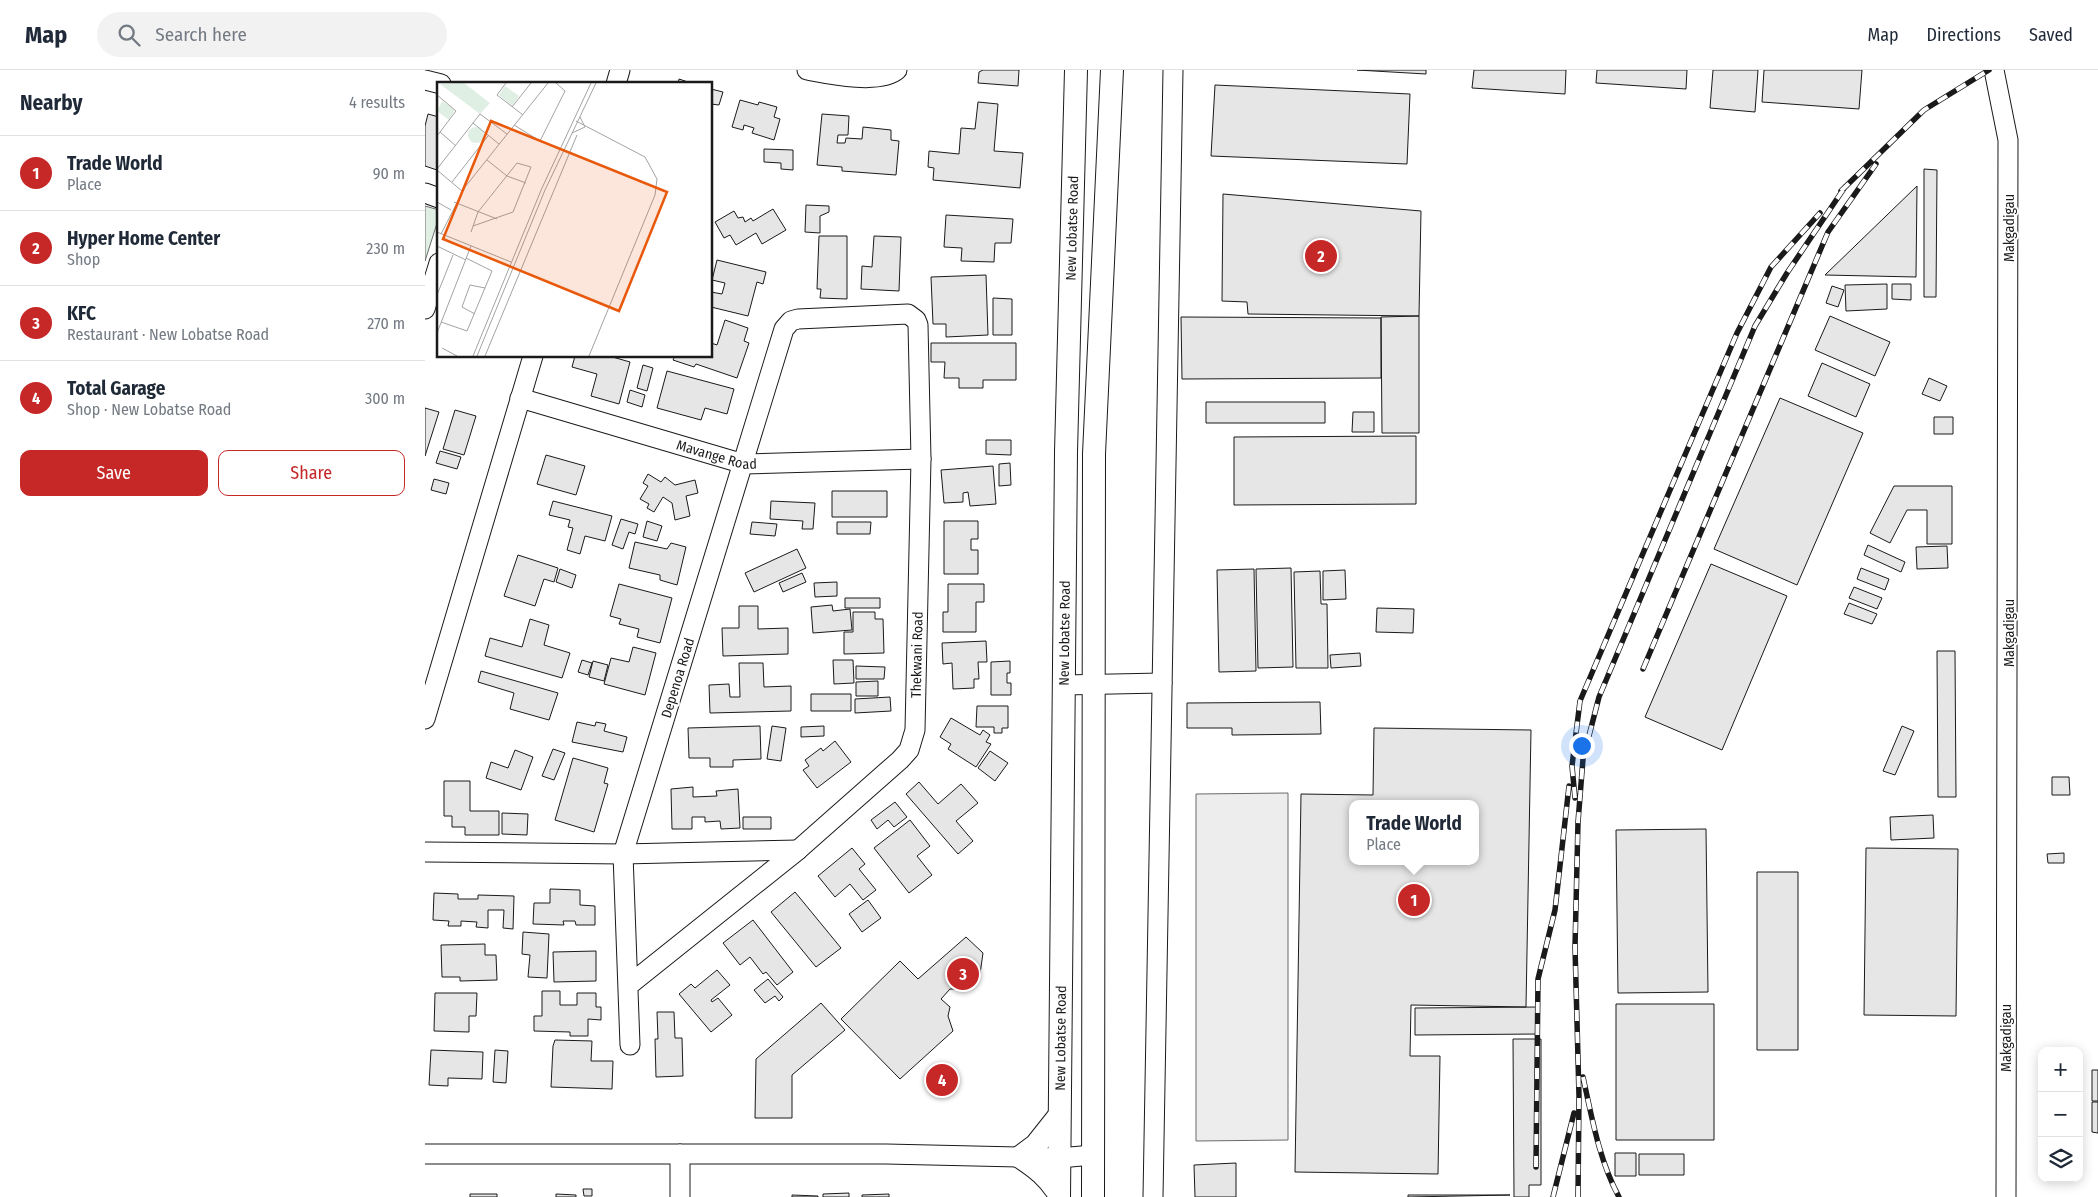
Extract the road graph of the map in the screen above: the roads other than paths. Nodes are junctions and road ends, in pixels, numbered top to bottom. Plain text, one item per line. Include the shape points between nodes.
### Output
1 (807, 70) edge
2 (897, 70) edge
3 (1076, 70) edge
4 (1113, 70) edge
5 (1173, 70) edge
6 (1994, 70) edge
7 (425, 193) edge
8 (437, 197) edge
9 (437, 270) edge
10 (425, 309) edge
11 (791, 321) joint
12 (532, 358) edge
13 (520, 398) junction
14 (921, 459) junction
15 (743, 464) junction
16 (1162, 683) junction
17 (1064, 685) junction
18 (1094, 685) junction
19 (425, 719) edge
20 (798, 850) junction
21 (425, 852) edge
22 (623, 854) junction
23 (1093, 915) junction
24 (1061, 916) junction
25 (629, 984) junction
26 (630, 1045) dead end
27 (1059, 1116) junction
28 (425, 1154) edge
29 (680, 1154) junction
30 (1093, 1155) junction
31 (1020, 1157) junction
32 (1059, 1158) junction
33 (1059, 1196) edge
34 (680, 1197) edge
35 (1093, 1197) edge
36 (1153, 1197) edge
37 (2006, 1197) edge

1 - 2 street via 846,76 888,76
3 - 17 main road, New Lobatse Road via 1066,452
4 - 18 main road via 1094,454
5 - 16 street
6 - 37 street, Makgadigau via 2008,149
7 - 8 street
9 - 10 street
11 - 14 street, Thekwani Road via 903,313 916,320
11 - 15 street, Depenoa Road via 784,329
12 - 13 street
13 - 15 street, Mavange Road
13 - 19 street
14 - 15 street, Mavange Road
14 - 20 street, Thekwani Road via 913,741 900,760
15 - 22 street, Depenoa Road
16 - 18 street
16 - 36 street
17 - 18 street
17 - 24 main road, New Lobatse Road
18 - 23 main road
20 - 22 street
20 - 25 street, Thekwani Road
21 - 22 street
22 - 25 street, Depenoa Road
23 - 24 main road
23 - 30 main road
24 - 27 main road, New Lobatse Road
25 - 26 street, Depenoa Road
27 - 31 main road via 1036,1145
27 - 32 main road, New Lobatse Road
28 - 29 street
29 - 31 street
29 - 34 street
30 - 32 street
30 - 35 main road
31 - 32 street
31 - 33 main road via 1050,1179
32 - 33 main road, New Lobatse Road

